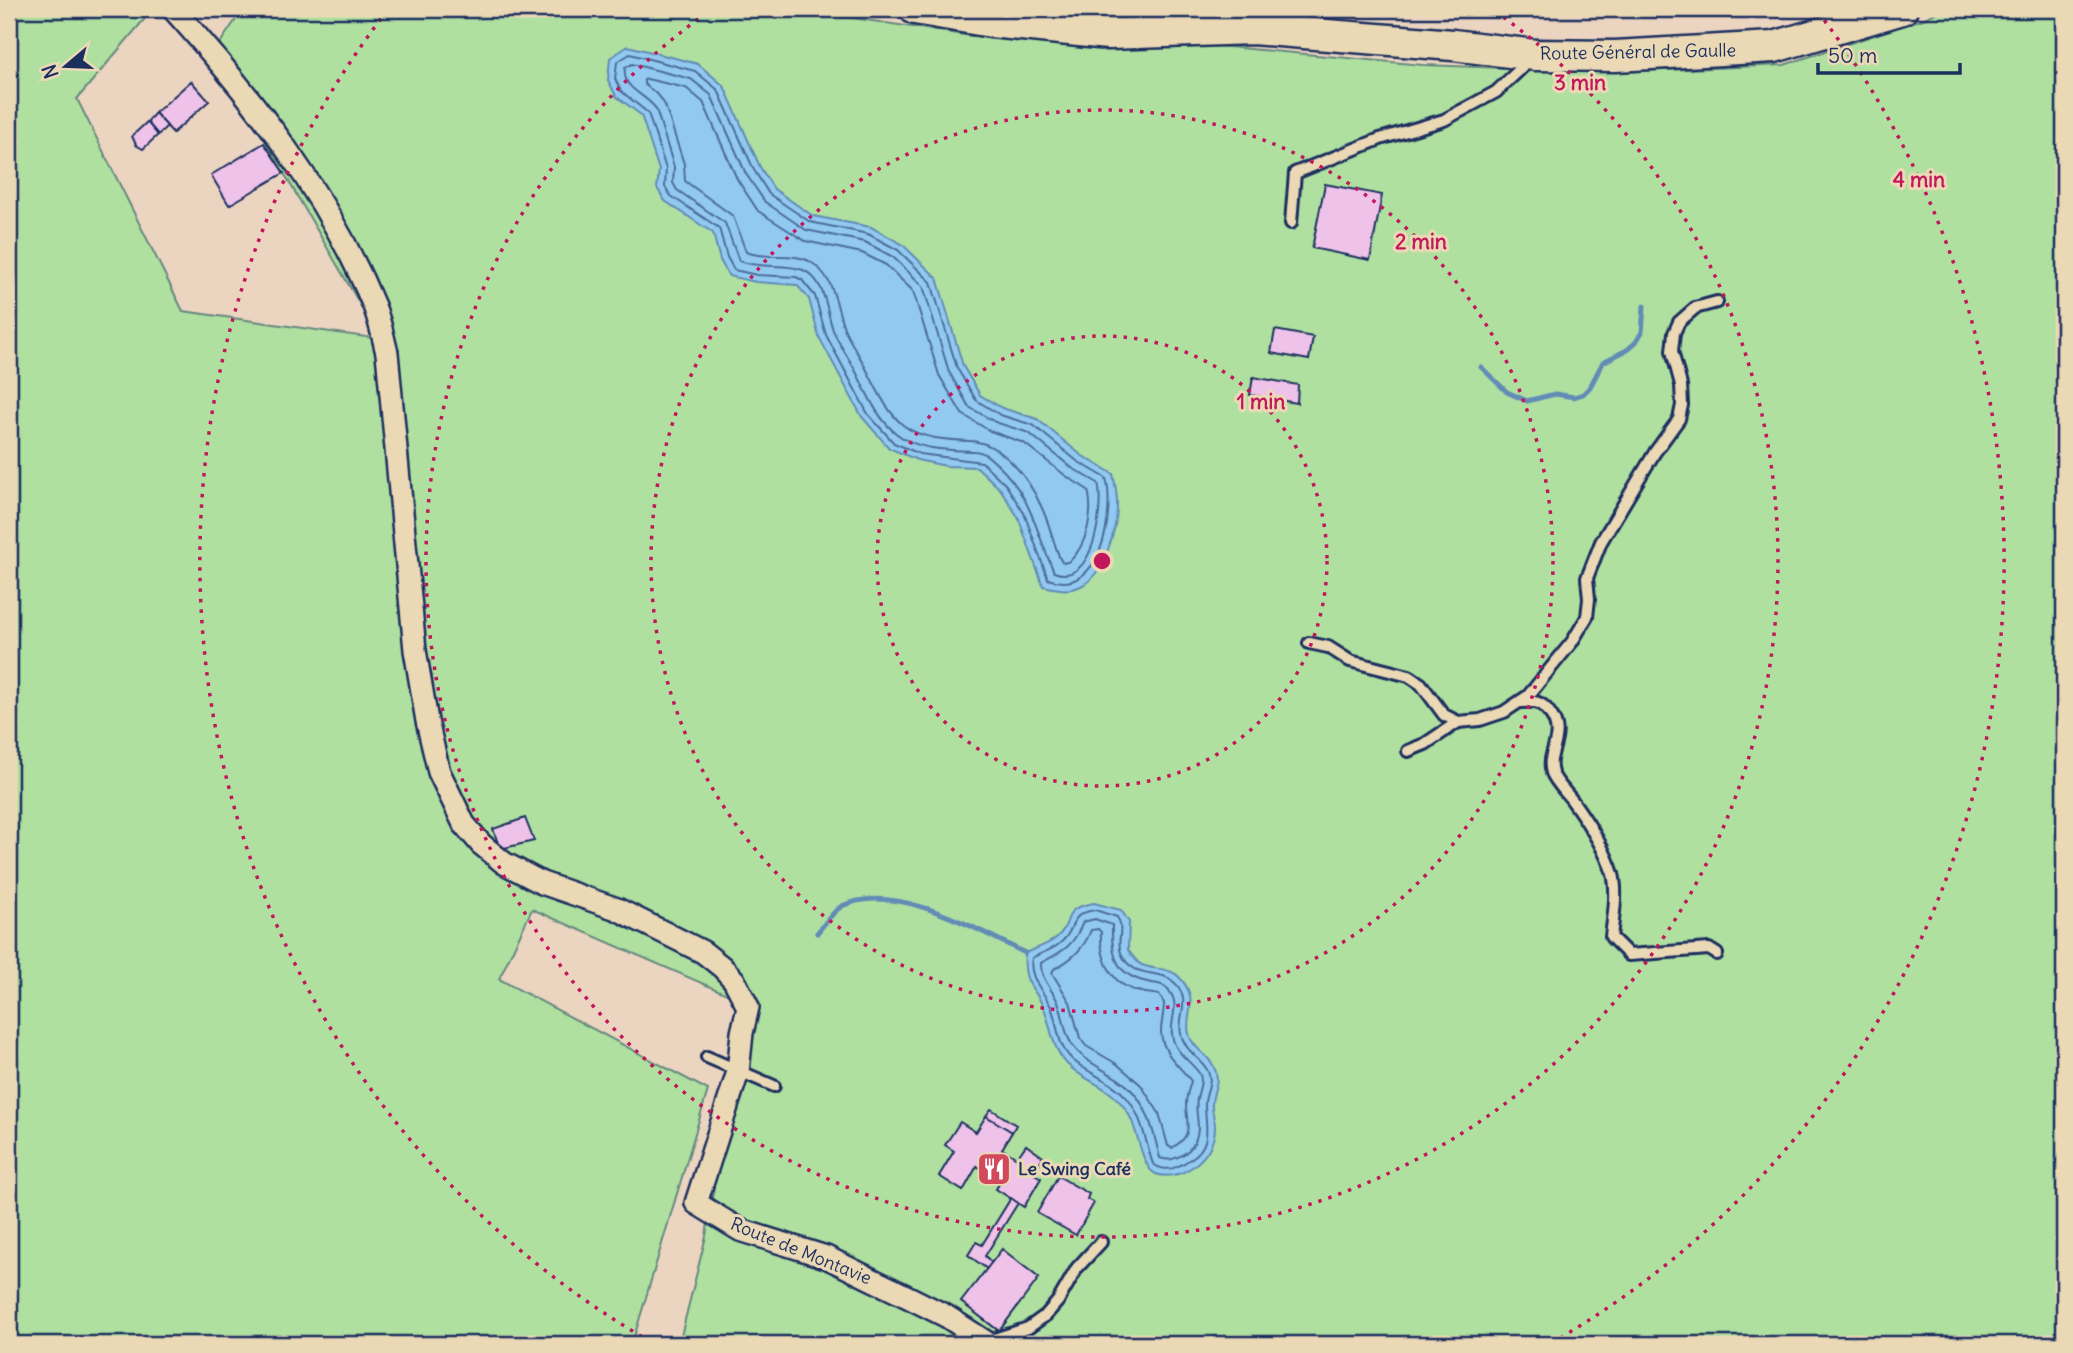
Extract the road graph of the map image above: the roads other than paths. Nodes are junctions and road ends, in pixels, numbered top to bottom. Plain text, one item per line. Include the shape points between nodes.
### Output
1 (173, 9) edge
2 (915, 9) edge
3 (1902, 9) edge
4 (1535, 55) junction
5 (1291, 223) dead end
6 (1717, 302) dead end
7 (1309, 643) dead end
8 (1518, 702) junction
9 (1458, 722) junction
10 (1408, 751) dead end
11 (1717, 954) dead end
12 (707, 1057) dead end
13 (738, 1072) junction
14 (774, 1086) dead end
15 (1101, 1242) dead end
16 (987, 1343) edge

1 - 13 street via 257,106 300,169 351,255 375,309 387,353 415,650 439,772 451,801 481,844 504,863 542,883 617,909 722,967 748,1007
2 - 4 street, Route Général de Gaulle via 1108,34 1252,29
3 - 4 street, Route Général de Gaulle via 1774,47 1615,56
4 - 5 lane via 1496,92 1444,120 1380,139 1296,173
6 - 8 lane via 1695,308 1679,322 1672,351 1681,385 1679,419 1601,542 1587,578 1587,617 1545,676
7 - 9 lane via 1328,647 1350,661 1409,676 1421,684 1444,715
8 - 9 lane via 1504,712
8 - 11 lane via 1536,701 1555,720 1558,738 1552,772 1595,836 1613,875 1611,937 1629,956 1709,950
9 - 10 lane
12 - 13 lane
13 - 14 lane
13 - 16 street, Route de Montavie via 696,1203 740,1230 826,1257 946,1316
15 - 16 lane via 1077,1268 1046,1315 1028,1328

